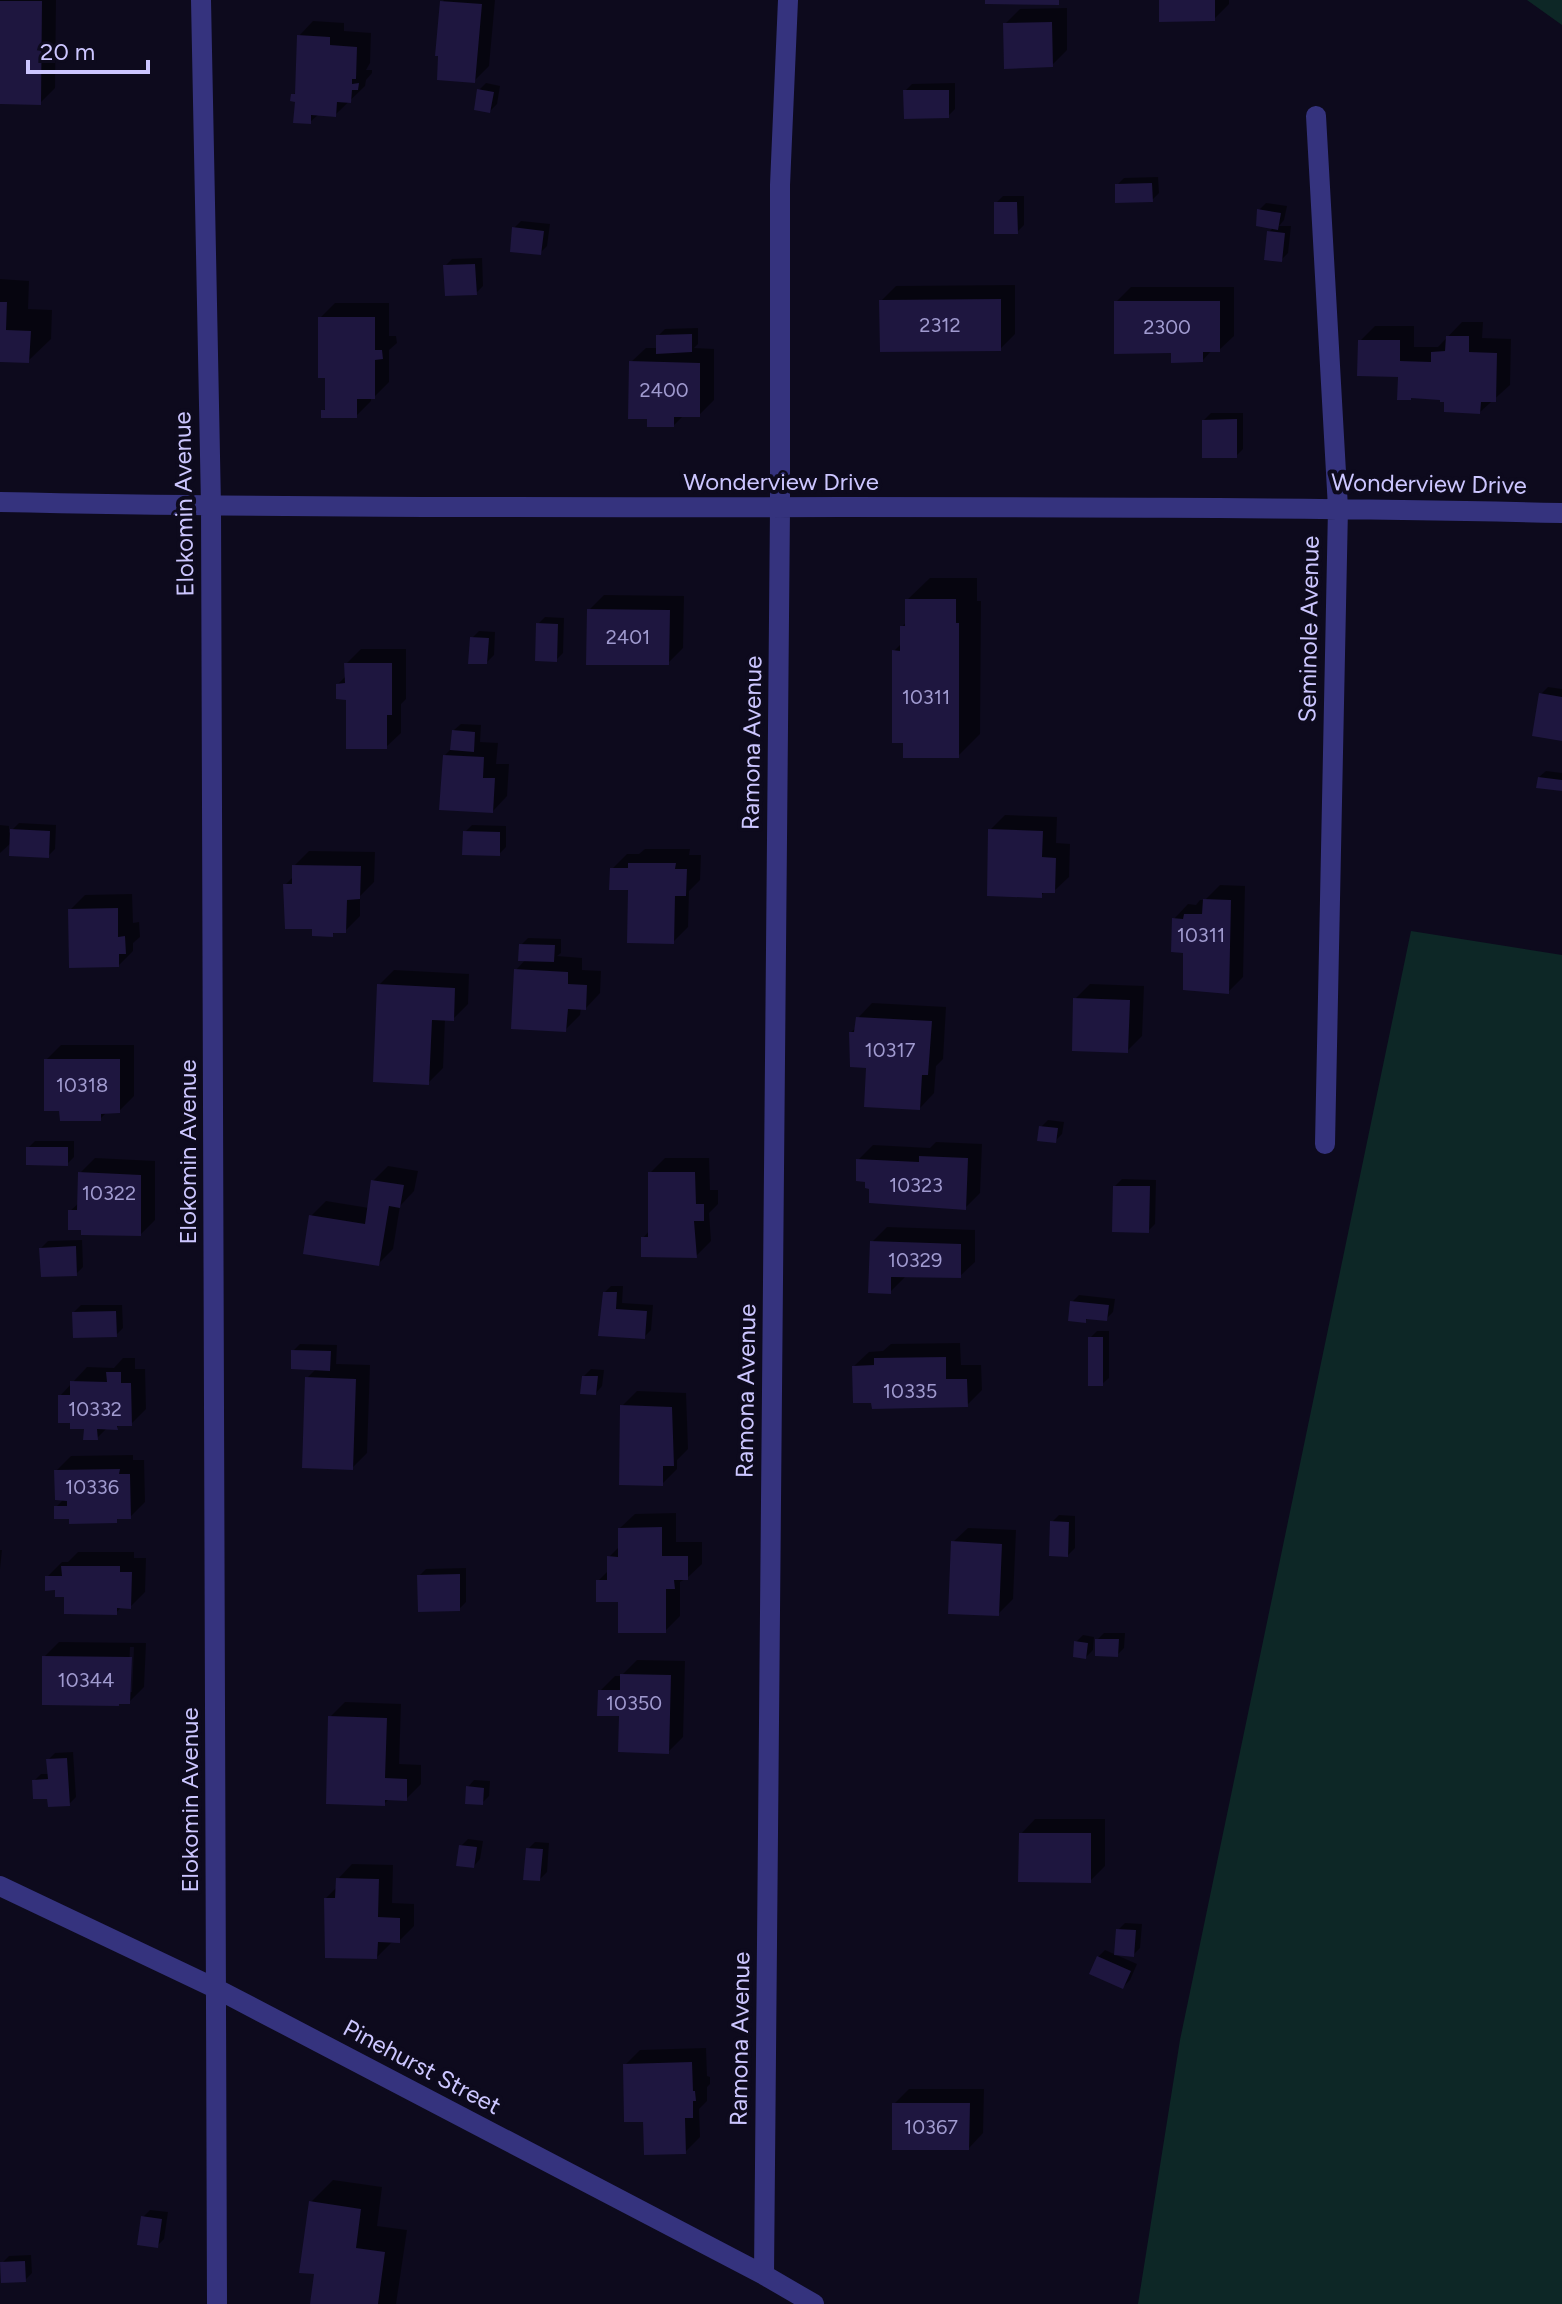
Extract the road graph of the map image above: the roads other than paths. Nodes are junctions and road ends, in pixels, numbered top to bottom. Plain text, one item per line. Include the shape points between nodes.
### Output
1 (201, 0) edge
2 (788, 0) edge
3 (1316, 116) dead end
4 (0, 502) edge
5 (211, 506) junction
6 (780, 508) junction
7 (1338, 508) junction
8 (1562, 513) edge
9 (1325, 1144) dead end
10 (0, 1886) edge
11 (217, 1989) junction
12 (764, 2275) junction
13 (217, 2304) edge
14 (814, 2304) edge

1 - 5 street, Elokomin Avenue
2 - 6 street, Ramona Avenue via 780,185
3 - 7 street, Seminole Avenue
4 - 5 street, Wonderview Drive
5 - 6 street, Wonderview Drive
5 - 11 street, Elokomin Avenue
6 - 7 street, Wonderview Drive
6 - 12 street, Ramona Avenue
7 - 8 street, Wonderview Drive
7 - 9 street, Seminole Avenue
10 - 11 street, Pinehurst Street
11 - 12 street, Pinehurst Street
11 - 13 street, Elokomin Avenue
12 - 14 street, Pinehurst Street

